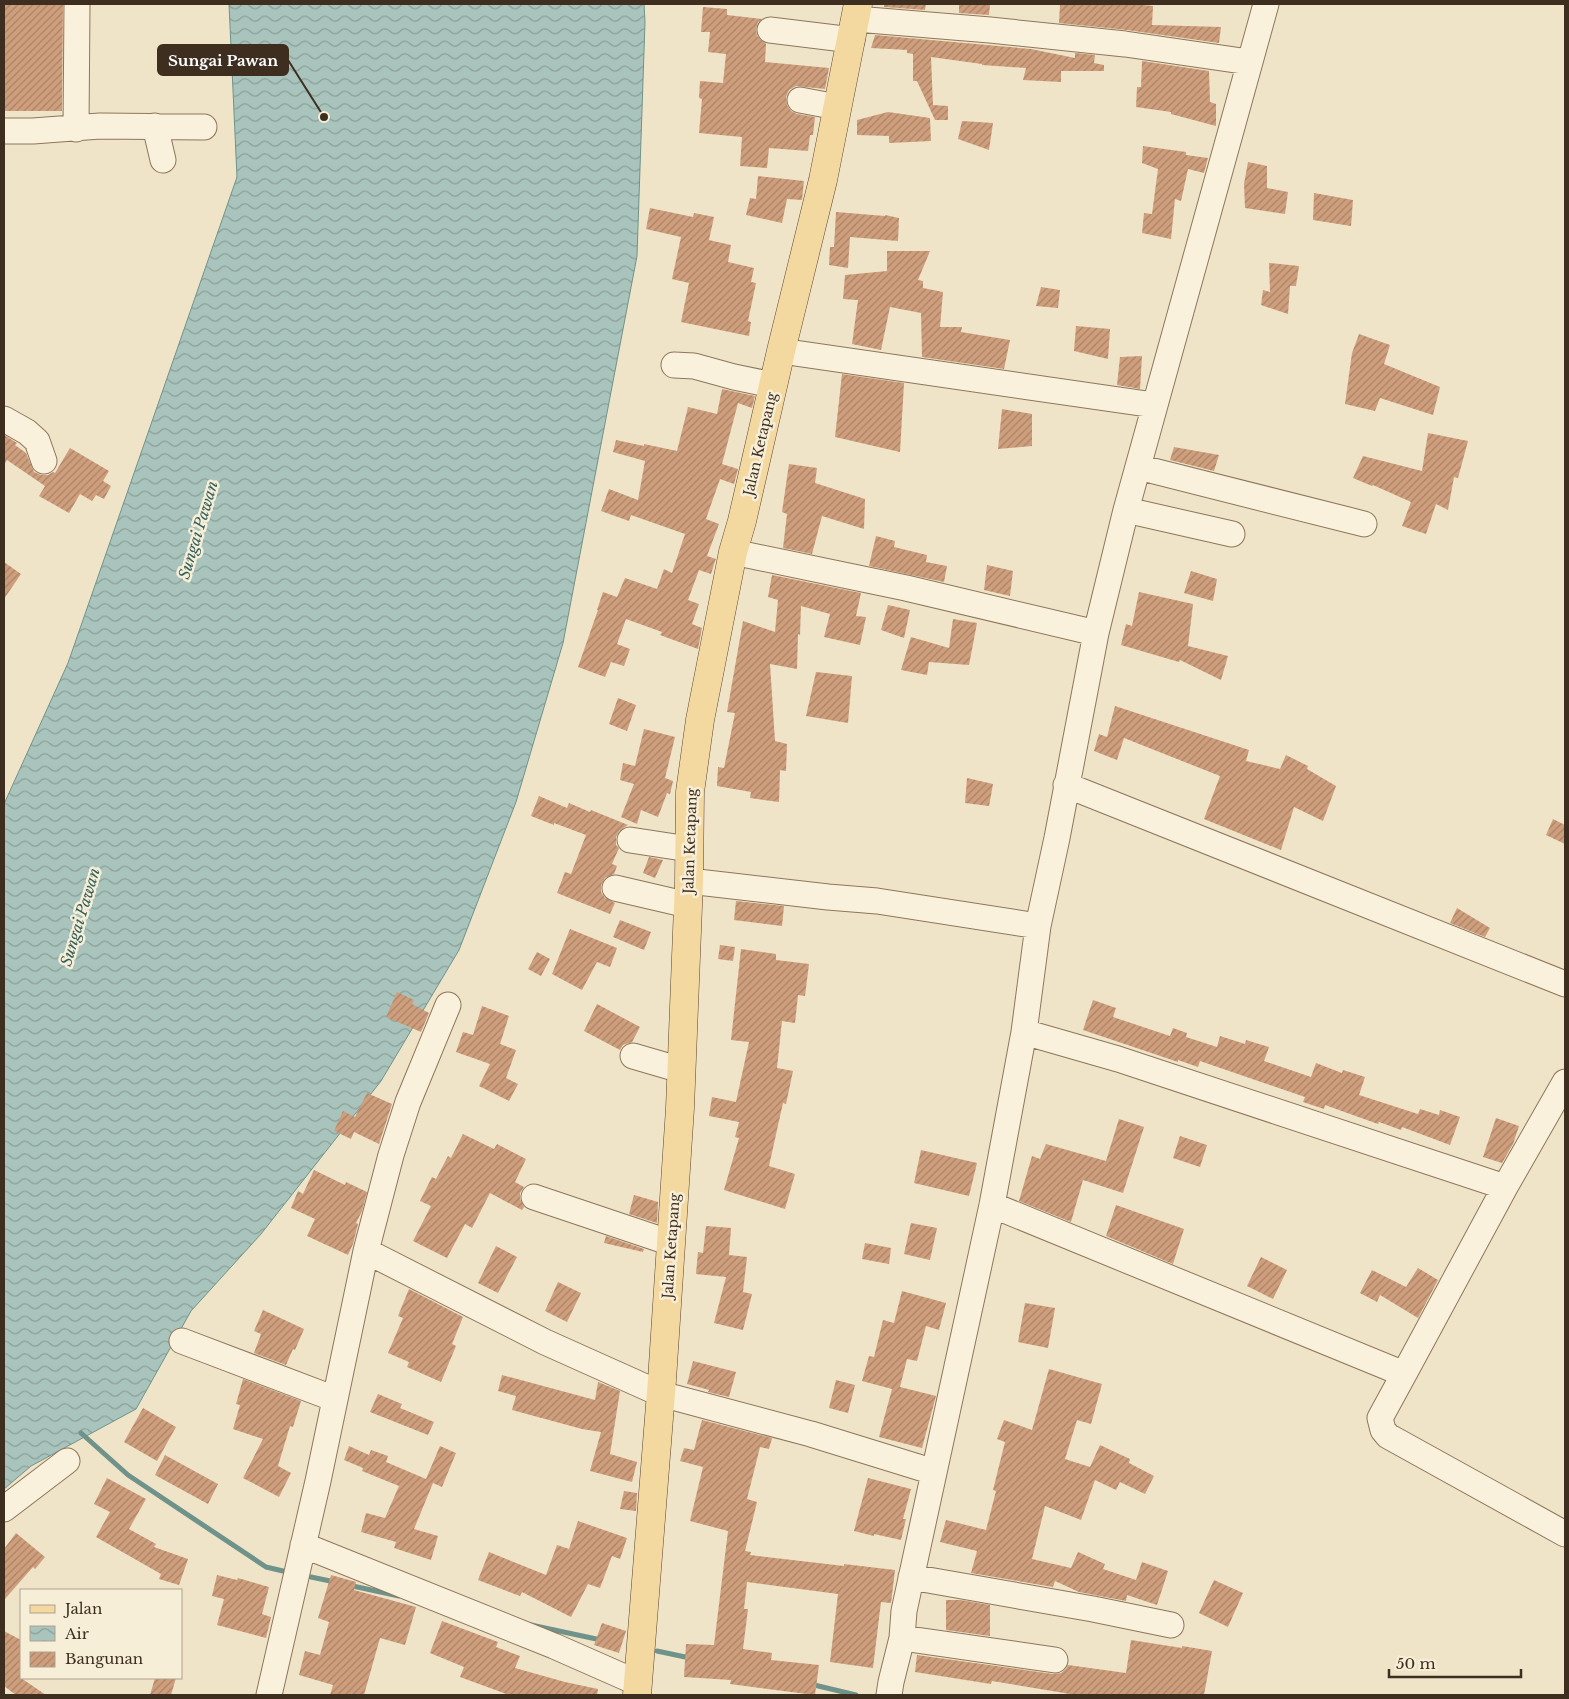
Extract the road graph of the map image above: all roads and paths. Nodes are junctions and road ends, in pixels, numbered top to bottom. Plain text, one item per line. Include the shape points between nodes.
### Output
1 (77, 4) edge
2 (1266, 4) edge
3 (855, 21) edge
4 (770, 30) dead end
5 (1249, 62) junction
6 (800, 100) dead end
7 (837, 107) junction
8 (155, 126) junction
9 (204, 127) dead end
10 (76, 128) junction
11 (4, 131) edge
12 (163, 160) dead end
13 (781, 351) junction
14 (674, 365) dead end
15 (774, 385) junction
16 (1154, 405) junction
17 (4, 419) edge
18 (44, 461) dead end
19 (1138, 467) junction
20 (1126, 510) junction
21 (1364, 524) dead end
22 (1232, 534) dead end
23 (733, 552) junction
24 (1096, 633) junction
25 (1066, 785) junction
26 (630, 840) dead end
27 (690, 849) junction
28 (615, 888) dead end
29 (688, 893) junction
30 (1038, 926) junction
31 (1565, 984) edge
32 (448, 1005) dead end
33 (1024, 1032) junction
34 (633, 1056) dead end
35 (681, 1070) junction
36 (1565, 1082) edge
37 (1505, 1187) junction
38 (534, 1196) dead end
39 (992, 1205) junction
40 (671, 1242) junction
41 (366, 1251) junction
42 (182, 1341) dead end
43 (1404, 1374) junction
44 (661, 1394) junction
45 (335, 1399) junction
46 (67, 1461) dead end
47 (934, 1472) junction
48 (4, 1509) edge
49 (1565, 1534) edge
50 (303, 1545) junction
51 (911, 1577) junction
52 (1170, 1625) dead end
53 (902, 1638) junction
54 (1055, 1660) dead end
55 (272, 1687) edge
56 (637, 1689) edge
57 (889, 1695) edge

1 - 10 street
2 - 5 street
3 - 4 street
3 - 5 street via 1125,44
3 - 7 main road, Jalan Ketapang
5 - 16 street
6 - 7 street
7 - 13 main road, Jalan Ketapang via 823,180
8 - 9 street
8 - 10 street
8 - 12 street
10 - 11 street
13 - 15 main road, Jalan Ketapang
13 - 16 street
14 - 15 street via 694,366
15 - 23 main road, Jalan Ketapang
16 - 19 street
17 - 18 street via 37,441
19 - 20 street
19 - 21 street
20 - 22 street
20 - 24 street
23 - 24 street via 906,588
23 - 27 main road, Jalan Ketapang via 700,720 690,792
24 - 25 street
25 - 30 street
25 - 31 street
26 - 27 street
27 - 29 main road, Jalan Ketapang
28 - 29 street
29 - 30 street via 878,901
29 - 35 main road, Jalan Ketapang
30 - 33 street
32 - 41 street via 408,1102
33 - 37 street via 1118,1059
33 - 39 street
34 - 35 street
35 - 40 main road, Jalan Ketapang
36 - 37 street
37 - 43 street
38 - 40 street
39 - 43 street
39 - 47 street
40 - 44 main road, Jalan Ketapang
41 - 44 street via 536,1338
41 - 45 street
42 - 45 street
43 - 49 street via 1380,1418 1388,1436
44 - 47 street via 811,1434
44 - 56 main road, Jalan Ketapang
45 - 50 street
46 - 48 street
47 - 51 street
50 - 55 street
50 - 56 street via 554,1646
51 - 52 street
51 - 53 street
53 - 54 street
53 - 57 street

